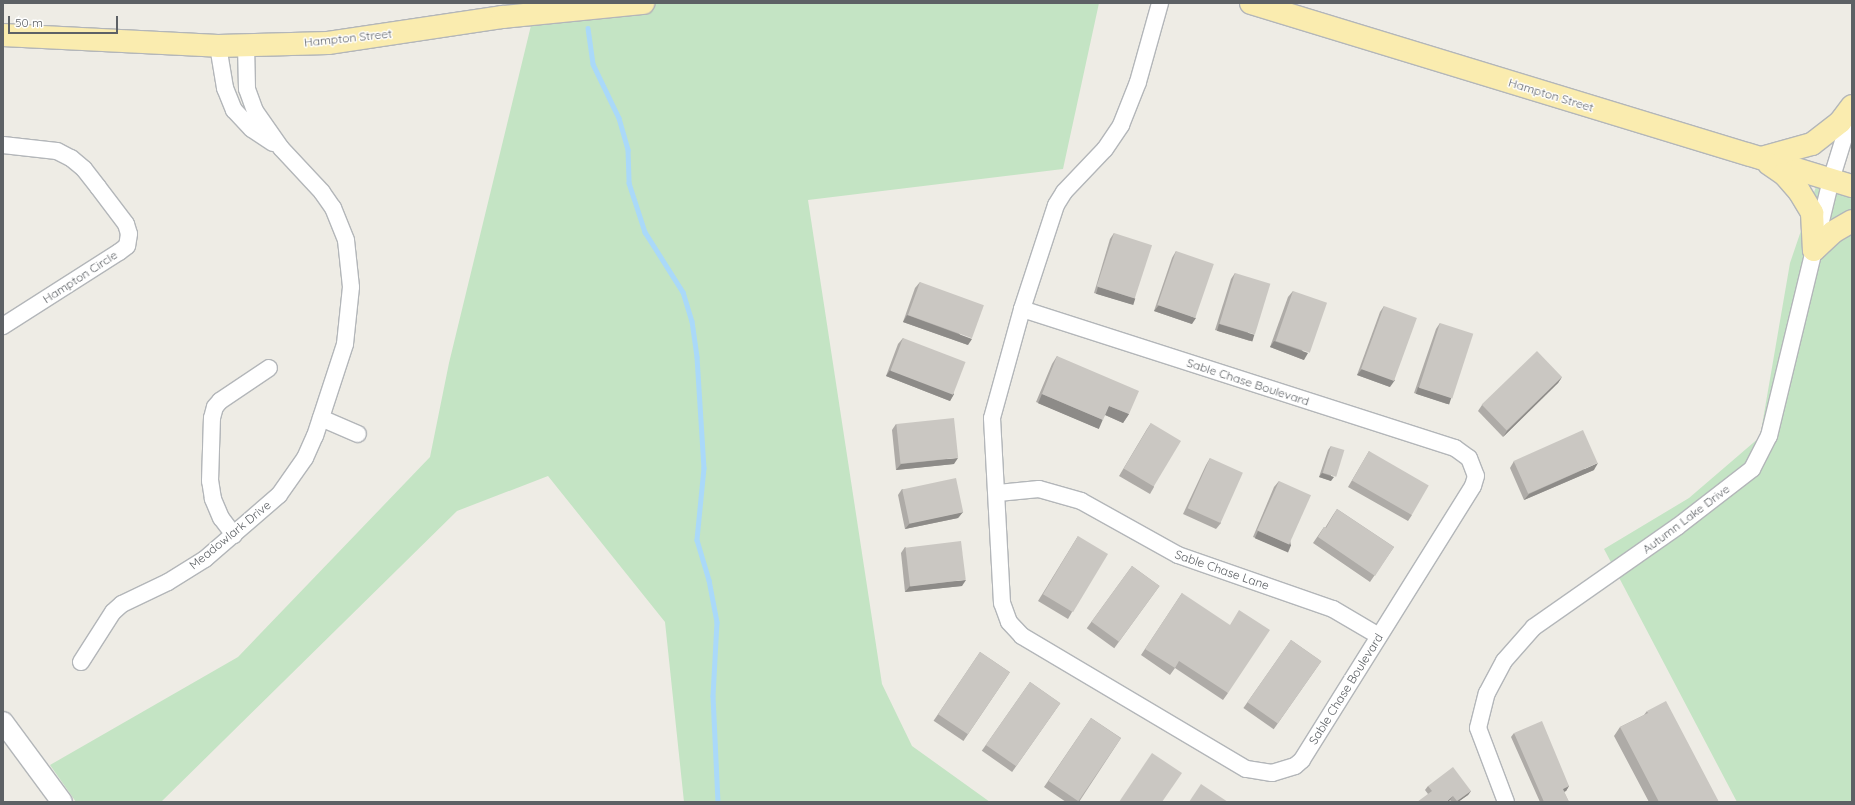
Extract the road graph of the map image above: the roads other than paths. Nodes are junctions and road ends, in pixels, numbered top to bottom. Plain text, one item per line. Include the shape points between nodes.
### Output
1 (642, 3) edge
2 (1160, 3) edge
3 (1251, 3) edge
4 (3, 35) edge
5 (246, 45) junction
6 (218, 46) junction
7 (1852, 106) edge
8 (1852, 111) edge
9 (3, 145) edge
10 (281, 148) junction
11 (1760, 158) junction
12 (1831, 180) junction
13 (1852, 186) edge
14 (1852, 221) edge
15 (1814, 250) junction
16 (1022, 309) junction
17 (3, 326) edge
18 (269, 368) dead end
19 (322, 418) junction
20 (358, 434) dead end
21 (998, 493) junction
22 (234, 535) junction
23 (1379, 636) junction
24 (81, 662) dead end
25 (3, 722) edge
26 (62, 802) edge
27 (1506, 802) edge

1 - 5 main road, Hampton Street via 503,17 328,43
2 - 16 street, Sable Chase Boulevard via 1131,103 1105,149 1064,192 1056,205
3 - 11 main road, Hampton Street
4 - 6 main road, Hampton Street
5 - 6 main road, Hampton Street
5 - 10 street, Meadowlark Drive via 245,75 250,100
6 - 10 street, Meadowlark Drive via 225,88 234,110 252,129
7 - 11 main road via 1835,127 1812,144
8 - 12 street, Autumn Lake Drive
9 - 17 street, Hampton Circle via 58,151 72,158 84,168 126,224 129,234 127,246 119,252
10 - 19 street, Meadowlark Drive via 311,179 333,208 346,240 350,259 349,322 345,344
11 - 12 main road, Hampton Street
11 - 15 main road via 1784,174 1799,191 1812,213
12 - 13 main road, Hampton Street
12 - 15 street, Autumn Lake Drive
14 - 15 main road via 1833,232
15 - 27 street, Autumn Lake Drive via 1769,436 1752,469 1677,527 1534,628 1504,661 1487,693 1478,728
16 - 21 street, Sable Chase Boulevard via 992,418
16 - 23 street, Sable Chase Boulevard via 1455,448 1469,458 1476,476 1473,486
18 - 22 street via 220,401 212,418 210,481 213,499 221,518
19 - 20 street
19 - 22 street, Meadowlark Drive via 305,458 280,495
21 - 23 street, Sable Chase Lane via 1039,489 1081,501 1178,556 1333,609
21 - 23 street, Sable Chase Boulevard via 1002,602 1014,629 1246,769 1272,773 1284,771 1302,760
22 - 24 street, Meadowlark Drive via 187,571 122,604 113,612
25 - 26 street

